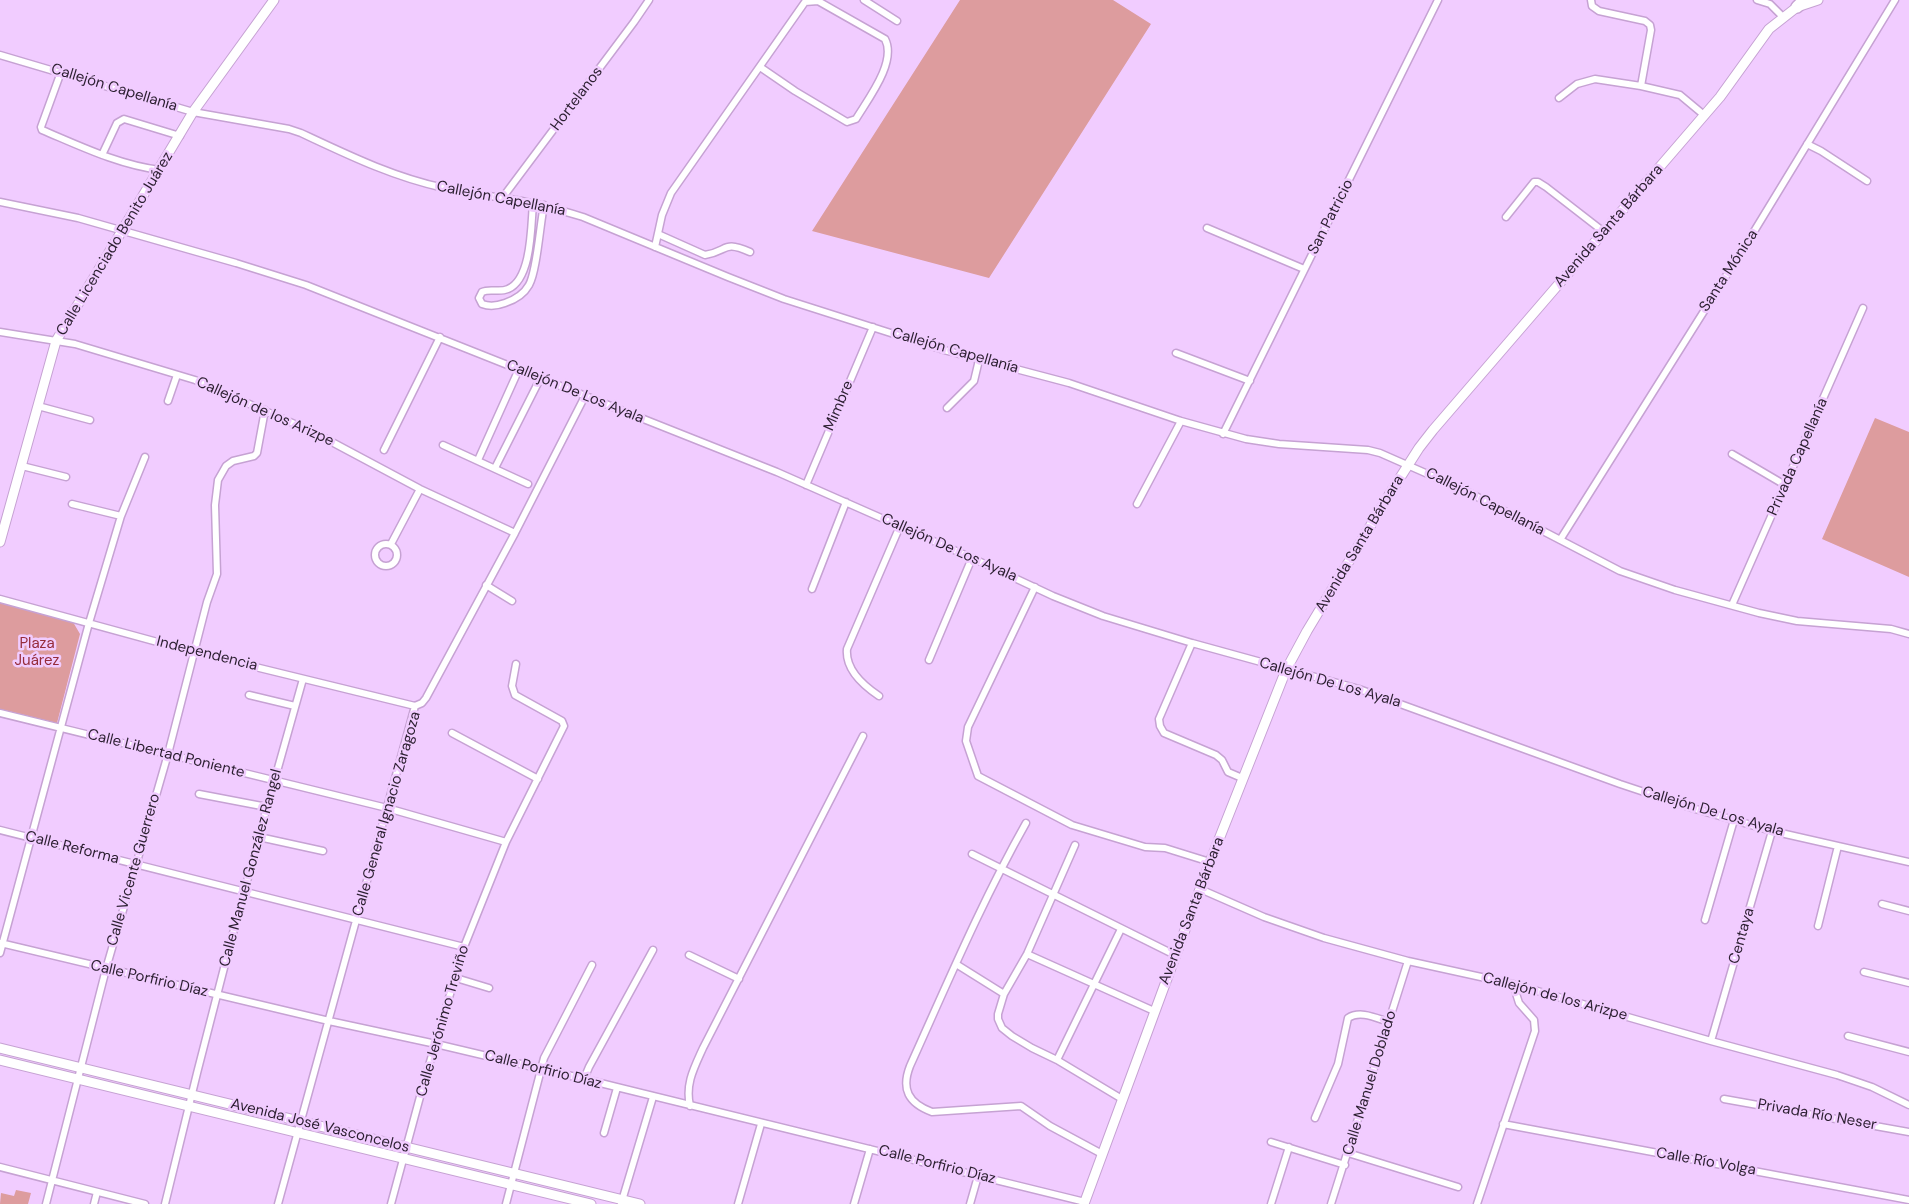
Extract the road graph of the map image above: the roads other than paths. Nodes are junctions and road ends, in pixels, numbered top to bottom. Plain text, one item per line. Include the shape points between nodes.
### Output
1 (274, 0) edge
2 (649, 0) edge
3 (1438, 0) edge
4 (1592, 0) edge
5 (1757, 0) edge
6 (1818, 0) edge
7 (1894, 0) edge
8 (867, 1) edge
9 (1801, 4) edge
10 (1783, 17) junction
11 (897, 21) dead end
12 (0, 55) edge
13 (760, 67) junction
14 (61, 72) junction
15 (1641, 86) junction
16 (1558, 98) dead end
17 (193, 112) junction
18 (1704, 115) junction
19 (180, 136) junction
20 (1807, 144) junction
21 (102, 155) junction
22 (160, 170) junction
23 (1867, 181) dead end
24 (503, 197) junction
25 (0, 202) edge
26 (533, 203) junction
27 (544, 205) junction
28 (1506, 217) dead end
29 (1207, 228) dead end
30 (123, 231) junction
31 (530, 232) junction
32 (1604, 232) junction
33 (539, 234) junction
34 (658, 234) junction
35 (655, 247) junction
36 (750, 252) dead end
37 (1304, 269) junction
38 (1863, 308) dead end
39 (873, 327) junction
40 (0, 332) edge
41 (440, 337) junction
42 (56, 341) junction
43 (1176, 353) dead end
44 (979, 360) junction
45 (519, 369) junction
46 (177, 375) junction
47 (541, 378) junction
48 (1250, 381) junction
49 (585, 396) junction
50 (168, 400) dead end
51 (38, 406) junction
52 (947, 408) dead end
53 (265, 410) junction
54 (90, 420) dead end
55 (1181, 421) junction
56 (1223, 434) junction
57 (443, 445) dead end
58 (384, 450) dead end
59 (1732, 454) dead end
60 (145, 457) dead end
61 (478, 460) junction
62 (1409, 464) junction
63 (22, 466) junction
64 (495, 468) junction
65 (66, 477) dead end
66 (528, 484) dead end
67 (806, 485) junction
68 (1785, 485) junction
69 (420, 490) junction
70 (846, 502) junction
71 (72, 504) dead end
72 (1137, 504) dead end
73 (121, 516) junction
74 (900, 526) junction
75 (515, 533) junction
76 (1560, 540) junction
77 (0, 542) edge
78 (391, 544) dead end
79 (972, 558) junction
80 (486, 585) junction
81 (1035, 587) junction
82 (812, 589) dead end
83 (0, 599) edge
84 (512, 601) dead end
85 (1732, 606) junction
86 (90, 623) junction
87 (1909, 634) edge
88 (1192, 643) junction
89 (194, 652) junction
90 (929, 660) dead end
91 (516, 664) dead end
92 (1286, 670) junction
93 (303, 679) junction
94 (248, 695) dead end
95 (879, 696) dead end
96 (295, 706) junction
97 (415, 706) junction
98 (0, 713) edge
99 (61, 728) junction
100 (452, 733) dead end
101 (863, 736) dead end
102 (168, 754) junction
103 (1242, 778) junction
104 (538, 779) junction
105 (274, 780) junction
106 (199, 794) dead end
107 (267, 807) junction
108 (387, 808) junction
109 (1734, 820) junction
110 (1026, 822) dead end
111 (0, 830) edge
112 (1772, 831) junction
113 (259, 837) junction
114 (31, 838) junction
115 (506, 842) junction
116 (1075, 844) dead end
117 (1838, 846) junction
118 (323, 851) dead end
119 (972, 854) dead end
120 (1210, 862) junction
121 (1909, 862) edge
122 (136, 864) junction
123 (1001, 868) junction
124 (1200, 889) junction
125 (245, 892) junction
126 (1054, 895) junction
127 (1882, 904) dead end
128 (1909, 911) edge
129 (357, 920) junction
130 (1705, 920) dead end
131 (1818, 926) dead end
132 (1122, 929) junction
133 (1, 943) edge
134 (464, 947) junction
135 (653, 950) dead end
136 (0, 953) edge
137 (689, 954) dead end
138 (1028, 954) junction
139 (1175, 955) junction
140 (1408, 961) junction
141 (956, 964) junction
142 (592, 965) dead end
143 (106, 968) junction
144 (1864, 972) dead end
145 (456, 978) junction
146 (739, 979) junction
147 (1909, 983) edge
148 (1513, 984) junction
149 (1094, 985) junction
150 (489, 988) dead end
151 (1004, 994) junction
152 (218, 995) junction
153 (1154, 1011) junction
154 (329, 1021) junction
155 (1389, 1022) junction
156 (1848, 1036) dead end
157 (1711, 1042) junction
158 (436, 1044) junction
159 (1909, 1044) edge
160 (0, 1048) edge
161 (1908, 1051) edge
162 (0, 1060) edge
163 (1058, 1060) junction
164 (82, 1067) junction
165 (542, 1069) junction
166 (78, 1079) junction
167 (584, 1079) junction
168 (617, 1088) junction
169 (191, 1094) junction
170 (653, 1097) junction
171 (1724, 1099) dead end
172 (1122, 1100) junction
173 (188, 1106) junction
174 (690, 1106) junction
175 (1909, 1106) edge
176 (1315, 1118) dead end
177 (302, 1122) junction
178 (761, 1124) junction
179 (1503, 1124) junction
180 (1909, 1132) edge
181 (298, 1133) junction
182 (604, 1133) dead end
183 (1271, 1142) dead end
184 (407, 1148) junction
185 (1290, 1148) junction
186 (870, 1149) junction
187 (1348, 1153) junction
188 (1102, 1154) junction
189 (404, 1159) junction
190 (1345, 1165) junction
191 (0, 1167) edge
192 (515, 1174) junction
193 (978, 1176) junction
194 (53, 1181) junction
195 (511, 1185) junction
196 (1458, 1187) dead end
197 (97, 1192) junction
198 (1909, 1200) edge
199 (622, 1202) edge
200 (1085, 1203) edge
201 (46, 1204) edge
202 (94, 1204) edge
203 (145, 1204) edge
204 (165, 1204) edge
205 (278, 1204) edge
206 (392, 1204) edge
207 (506, 1204) edge
208 (591, 1204) edge
209 (640, 1204) edge
210 (738, 1204) edge
211 (854, 1204) edge
212 (970, 1204) edge
213 (1271, 1204) edge
214 (1331, 1204) edge
215 (1477, 1204) edge

1 - 17 street, Calle Licenciado Benito Juárez
2 - 24 street, Hortelanos
3 - 37 street, San Patricio
4 - 15 street via 1592,6 1598,11 1645,21 1650,25
5 - 10 street via 1770,4
6 - 9 street, Avenida Santa Bárbara
7 - 20 street, Santa Mónica
8 - 11 street
9 - 10 street, Avenida Santa Bárbara
10 - 18 street, Avenida Santa Bárbara via 1769,29
12 - 14 street, Callejón Capellanía
13 - 13 street via 805,2 810,0 818,1 885,39 888,50 884,74 852,122 795,91
13 - 34 street via 671,193
14 - 17 street, Callejón Capellanía
14 - 21 street via 42,130
15 - 16 street via 1595,79 1577,84
15 - 18 street via 1680,95
17 - 19 street, Calle Licenciado Benito Juárez
17 - 24 street, Callejón Capellanía via 289,129 390,174 444,188
18 - 32 street, Avenida Santa Bárbara
19 - 21 street via 124,119 117,123
19 - 22 street, Calle Licenciado Benito Juárez
20 - 23 street
20 - 76 street, Santa Mónica
21 - 22 street
22 - 30 street, Calle Licenciado Benito Juárez
24 - 26 street, Callejón Capellanía
25 - 30 street, Callejón De Los Ayala
26 - 27 street, Callejón Capellanía
26 - 31 street
27 - 33 street
27 - 35 street, Callejón Capellanía via 583,217
28 - 32 street via 1536,181
29 - 37 street
30 - 41 street, Callejón De Los Ayala via 306,285
30 - 42 street, Calle Licenciado Benito Juárez
31 - 33 street
31 - 33 street via 520,280 508,289 482,292 479,298 482,304 507,302 525,291 532,278
32 - 62 street, Avenida Santa Bárbara via 1433,430
34 - 35 street
34 - 36 street via 705,255 730,246
35 - 39 street, Callejón Capellanía via 784,298
37 - 48 street, San Patricio
38 - 68 street, Privada Capellanía
39 - 44 street, Callejón Capellanía
39 - 67 street, Mimbre
40 - 42 street, Callejón de los Arizpe
41 - 45 street, Callejón De Los Ayala
41 - 58 street
42 - 46 street, Callejón de los Arizpe via 133,360
42 - 51 street, Calle Licenciado Benito Juárez
43 - 48 street
44 - 52 street via 974,382
44 - 55 street, Callejón Capellanía via 1069,383
45 - 47 street, Callejón De Los Ayala
45 - 61 street
46 - 50 street
46 - 53 street, Callejón de los Arizpe
47 - 49 street, Callejón De Los Ayala
47 - 64 street
48 - 56 street, San Patricio
49 - 67 street, Callejón De Los Ayala
49 - 75 street, Calle General Ignacio Zaragoza
51 - 54 street
51 - 63 street, Calle Licenciado Benito Juárez
53 - 69 street, Callejón de los Arizpe
53 - 89 street, Calle Vicente Guerrero via 257,453 226,466 218,480 215,505 217,574
55 - 56 street, Callejón Capellanía
55 - 72 street
56 - 62 street, Callejón Capellanía via 1279,444 1368,450
57 - 61 street
59 - 68 street
60 - 73 street
61 - 64 street
62 - 76 street, Callejón Capellanía
62 - 92 street, Avenida Santa Bárbara
63 - 65 street
63 - 77 street, Calle Licenciado Benito Juárez
64 - 66 street
67 - 70 street, Callejón De Los Ayala
68 - 85 street, Privada Capellanía
69 - 75 street, Callejón de los Arizpe
69 - 78 street
70 - 74 street, Callejón De Los Ayala
70 - 82 street
71 - 73 street
73 - 86 street
74 - 79 street, Callejón De Los Ayala
74 - 95 street via 847,649 856,677
75 - 80 street, Calle General Ignacio Zaragoza
76 - 85 street, Callejón Capellanía via 1620,571
79 - 81 street, Callejón De Los Ayala
79 - 90 street
80 - 84 street
80 - 97 street, Calle General Ignacio Zaragoza via 425,700
81 - 88 street, Callejón De Los Ayala via 1104,616
81 - 120 street via 968,726 966,740 978,776 1072,825 1145,848 1165,848
83 - 86 street, Independencia
85 - 87 street, Callejón Capellanía via 1797,621
86 - 89 street, Independencia
86 - 99 street
88 - 92 street, Callejón De Los Ayala
88 - 103 street via 1159,719 1160,726 1164,733 1216,754 1228,772
89 - 93 street, Independencia
89 - 102 street, Calle Vicente Guerrero
91 - 104 street, Calle Jerónimo Treviño via 512,686 515,695 565,724
92 - 103 street, Avenida Santa Bárbara
92 - 109 street, Callejón De Los Ayala via 1374,694 1620,784
93 - 96 street, Calle Manuel González Rangel
93 - 97 street, Independencia
94 - 96 street
96 - 105 street, Calle Manuel González Rangel
97 - 108 street, Calle General Ignacio Zaragoza
98 - 99 street, Calle Libertad Poniente
99 - 102 street, Calle Libertad Poniente
99 - 114 street
100 - 104 street
101 - 146 street
102 - 105 street, Calle Libertad Poniente
102 - 122 street, Calle Vicente Guerrero
103 - 120 street, Avenida Santa Bárbara
104 - 115 street, Calle Jerónimo Treviño
105 - 107 street, Calle Manuel González Rangel
105 - 108 street, Calle Libertad Poniente
106 - 107 street
107 - 113 street, Calle Manuel González Rangel
108 - 115 street, Calle Libertad Poniente
108 - 129 street, Calle General Ignacio Zaragoza
109 - 112 street, Callejón De Los Ayala
109 - 130 street
110 - 123 street
111 - 114 street, Calle Reforma
112 - 117 street, Callejón De Los Ayala
112 - 157 street, Centaya
113 - 118 street
113 - 125 street, Calle Manuel González Rangel
114 - 122 street, Calle Reforma
114 - 133 street
115 - 134 street, Calle Jerónimo Treviño
116 - 126 street
117 - 121 street, Callejón De Los Ayala
117 - 131 street
119 - 123 street
120 - 124 street, Avenida Santa Bárbara
122 - 125 street, Calle Reforma
122 - 143 street, Calle Vicente Guerrero
123 - 126 street
123 - 141 street
124 - 139 street, Avenida Santa Bárbara
124 - 140 street, Callejón de los Arizpe via 1288,927
125 - 129 street, Calle Reforma
125 - 152 street, Calle Manuel González Rangel
126 - 132 street
126 - 138 street
127 - 128 street
129 - 134 street, Calle Reforma
129 - 154 street, Calle General Ignacio Zaragoza
132 - 139 street
132 - 149 street
133 - 136 street
133 - 143 street, Calle Porfirio Díaz
134 - 145 street, Calle Jerónimo Treviño
135 - 167 street
137 - 146 street
138 - 149 street
138 - 151 street
139 - 153 street, Avenida Santa Bárbara
140 - 148 street, Callejón de los Arizpe
140 - 155 street, Calle Manuel Doblado
141 - 151 street
141 - 188 street via 910,1066 906,1078 908,1095 932,1112 1020,1106
142 - 165 street via 544,1058
143 - 152 street, Calle Porfirio Díaz
143 - 164 street, Calle Vicente Guerrero
144 - 147 street
145 - 150 street
145 - 158 street, Calle Jerónimo Treviño
146 - 174 street via 695,1066 688,1089
148 - 157 street, Callejón de los Arizpe
148 - 179 street via 1519,1003 1532,1017 1535,1027
149 - 153 street
149 - 163 street
151 - 163 street via 998,1014 1002,1028
152 - 154 street, Calle Porfirio Díaz
152 - 169 street, Calle Manuel González Rangel
153 - 172 street, Avenida Santa Bárbara
154 - 158 street, Calle Porfirio Díaz
154 - 177 street, Calle General Ignacio Zaragoza
155 - 176 street via 1362,1014 1348,1018 1338,1064
155 - 187 street, Calle Manuel Doblado
156 - 161 street
157 - 175 street, Callejón de los Arizpe via 1855,1081
158 - 165 street, Calle Porfirio Díaz
158 - 184 street, Calle Jerónimo Treviño
159 - 161 street
160 - 164 street, Avenida José Vasconcelos
162 - 166 street, Avenida José Vasconcelos
163 - 172 street
164 - 166 street, Calle Vicente Guerrero
164 - 169 street, Avenida José Vasconcelos
165 - 167 street, Calle Porfirio Díaz
165 - 192 street
166 - 173 street, Avenida José Vasconcelos
166 - 194 street, Calle Vicente Guerrero
167 - 168 street, Calle Porfirio Díaz
168 - 170 street, Calle Porfirio Díaz
168 - 182 street
169 - 173 street, Calle Manuel González Rangel
169 - 177 street, Avenida José Vasconcelos
170 - 174 street, Calle Porfirio Díaz
170 - 199 street
171 - 180 street, Privada Río Neser
172 - 188 street, Avenida Santa Bárbara
173 - 181 street, Avenida José Vasconcelos
173 - 204 street, Calle Manuel González Rangel
174 - 178 street, Calle Porfirio Díaz
177 - 181 street, Calle General Ignacio Zaragoza
177 - 184 street, Avenida José Vasconcelos
178 - 186 street, Calle Porfirio Díaz
178 - 210 street
179 - 198 street, Calle Río Volga
179 - 215 street
181 - 189 street, Avenida José Vasconcelos
181 - 205 street, Calle General Ignacio Zaragoza
183 - 185 street
184 - 189 street, Calle Jerónimo Treviño
184 - 192 street, Avenida José Vasconcelos
185 - 190 street
185 - 213 street
186 - 193 street, Calle Porfirio Díaz
186 - 211 street
187 - 190 street, Calle Manuel Doblado
187 - 196 street
188 - 200 street, Avenida Santa Bárbara
189 - 195 street, Avenida José Vasconcelos
189 - 206 street, Calle Jerónimo Treviño
190 - 214 street, Calle Manuel Doblado
191 - 194 street
192 - 195 street
192 - 199 street, Avenida José Vasconcelos
193 - 200 street, Calle Porfirio Díaz
193 - 212 street
194 - 197 street
194 - 201 street, Calle Vicente Guerrero
195 - 207 street
195 - 208 street, Avenida José Vasconcelos
197 - 202 street
197 - 203 street
199 - 209 street, Avenida José Vasconcelos

